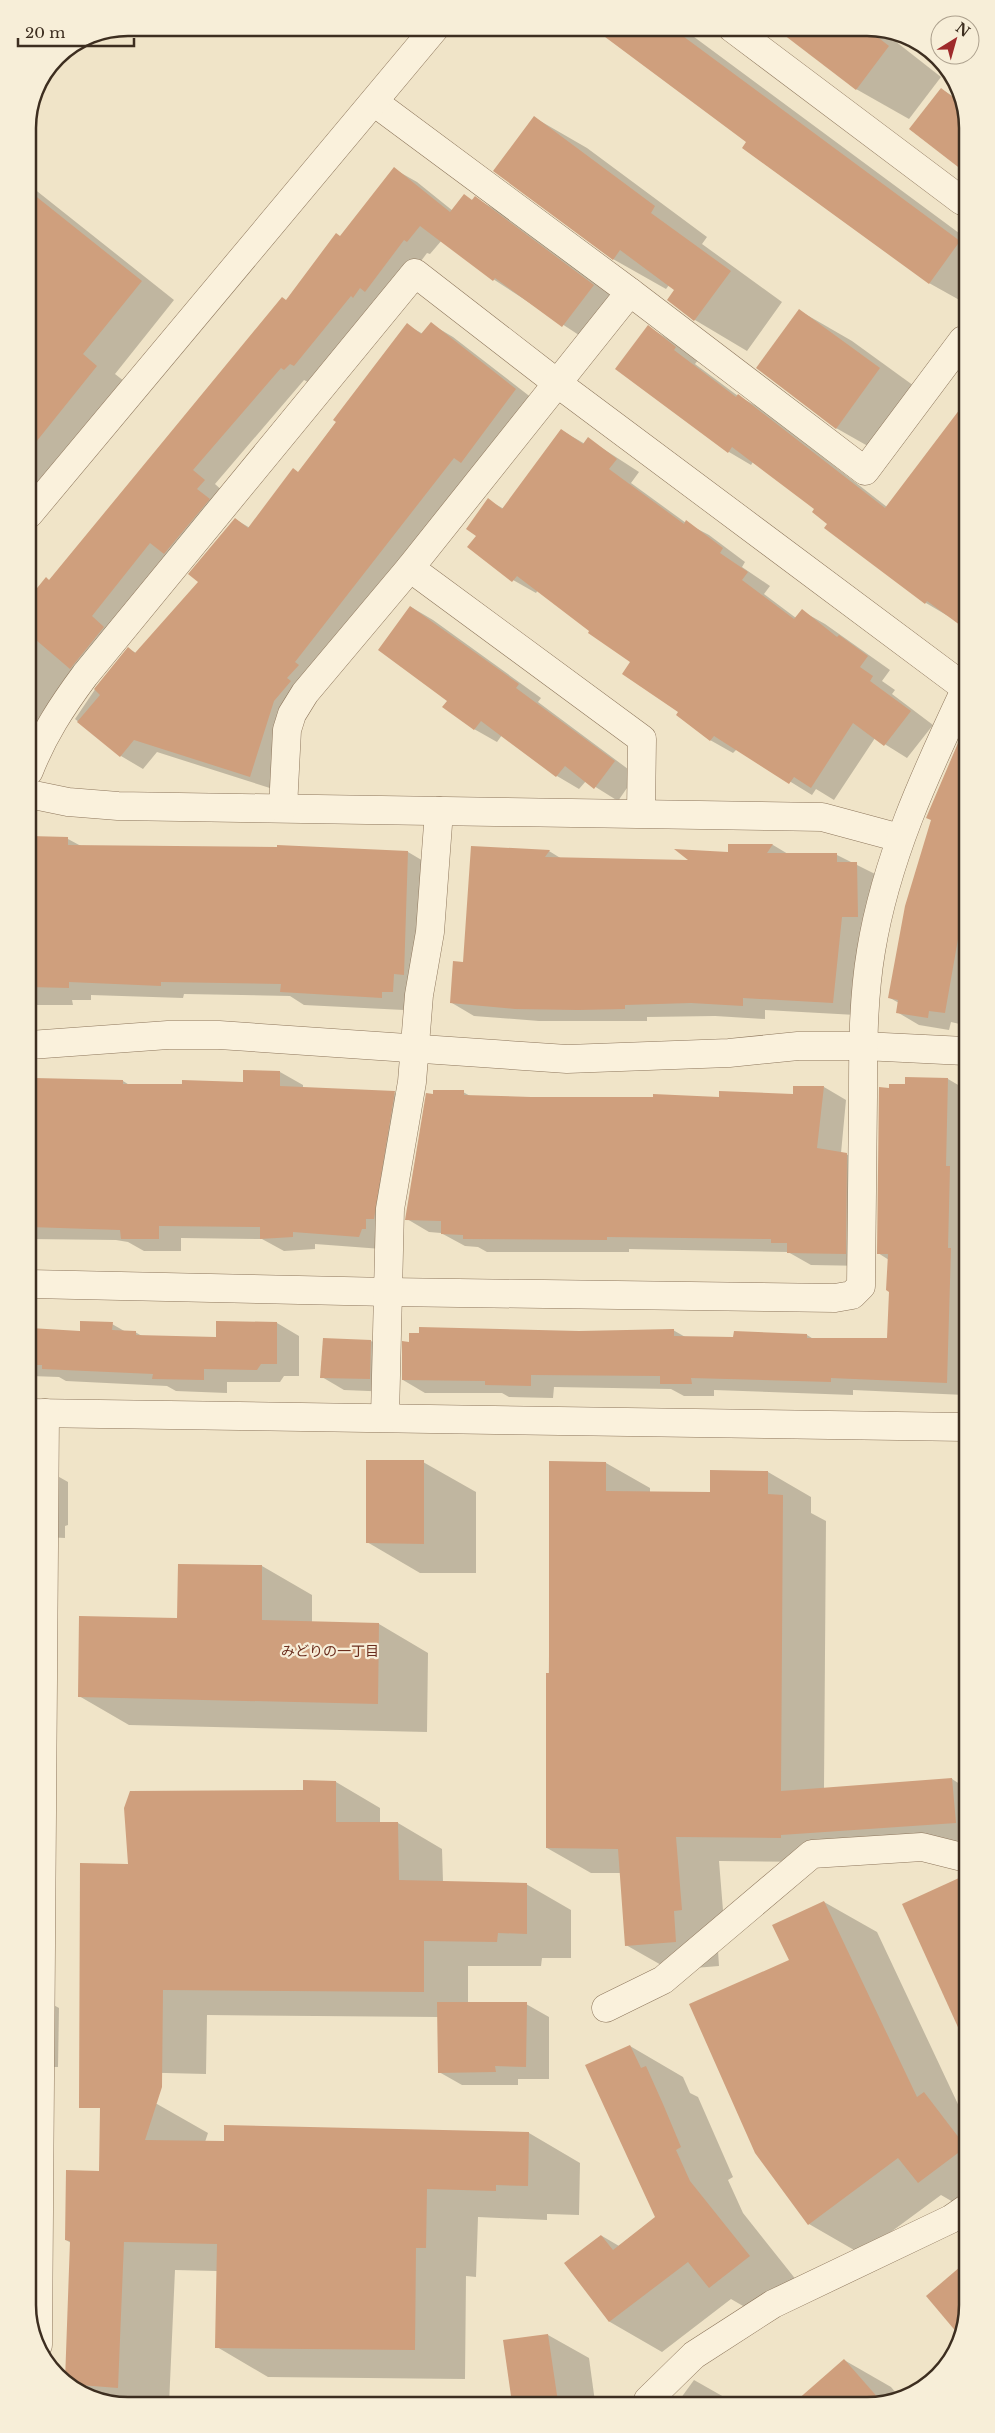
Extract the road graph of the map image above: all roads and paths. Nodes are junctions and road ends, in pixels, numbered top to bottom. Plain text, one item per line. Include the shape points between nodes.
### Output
1 (428, 36) edge
2 (743, 36) edge
3 (374, 102) junction
4 (959, 199) edge
5 (630, 292) junction
6 (959, 345) edge
7 (557, 383) junction
8 (36, 506) edge
9 (410, 568) junction
10 (959, 683) edge
11 (959, 703) edge
12 (36, 754) edge
13 (36, 795) edge
14 (284, 808) junction
15 (439, 811) junction
16 (641, 814) junction
17 (900, 838) junction
18 (36, 1045) edge
19 (863, 1046) junction
20 (414, 1048) junction
21 (959, 1050) edge
22 (36, 1284) edge
23 (388, 1292) junction
24 (38, 1413) edge
25 (385, 1417) junction
26 (959, 1427) edge
27 (959, 1856) edge
28 (606, 2008) dead end
29 (959, 2214) edge
30 (38, 2322) edge
31 (651, 2397) edge

1 - 3 street
2 - 4 street
3 - 5 street
3 - 8 street
5 - 6 street via 865,471
5 - 7 street
7 - 9 street
7 - 10 street
7 - 12 street via 415,273 85,674 57,712
9 - 14 street via 305,693 292,714 287,730
9 - 16 street via 642,740
11 - 17 street
13 - 14 street via 118,806
14 - 15 street
15 - 16 street
15 - 20 street via 430,932
16 - 17 street via 822,817
17 - 19 street via 871,949
18 - 20 street via 168,1035 219,1035
19 - 20 street via 798,1046 729,1053 567,1059
19 - 21 street
19 - 23 street via 861,1286 852,1295 835,1298
20 - 23 street via 412,1082 390,1209
22 - 23 street
23 - 25 street
24 - 25 street
24 - 30 street
25 - 26 street
27 - 28 street via 922,1847 812,1854 663,1980
29 - 31 street via 773,2304 694,2355

